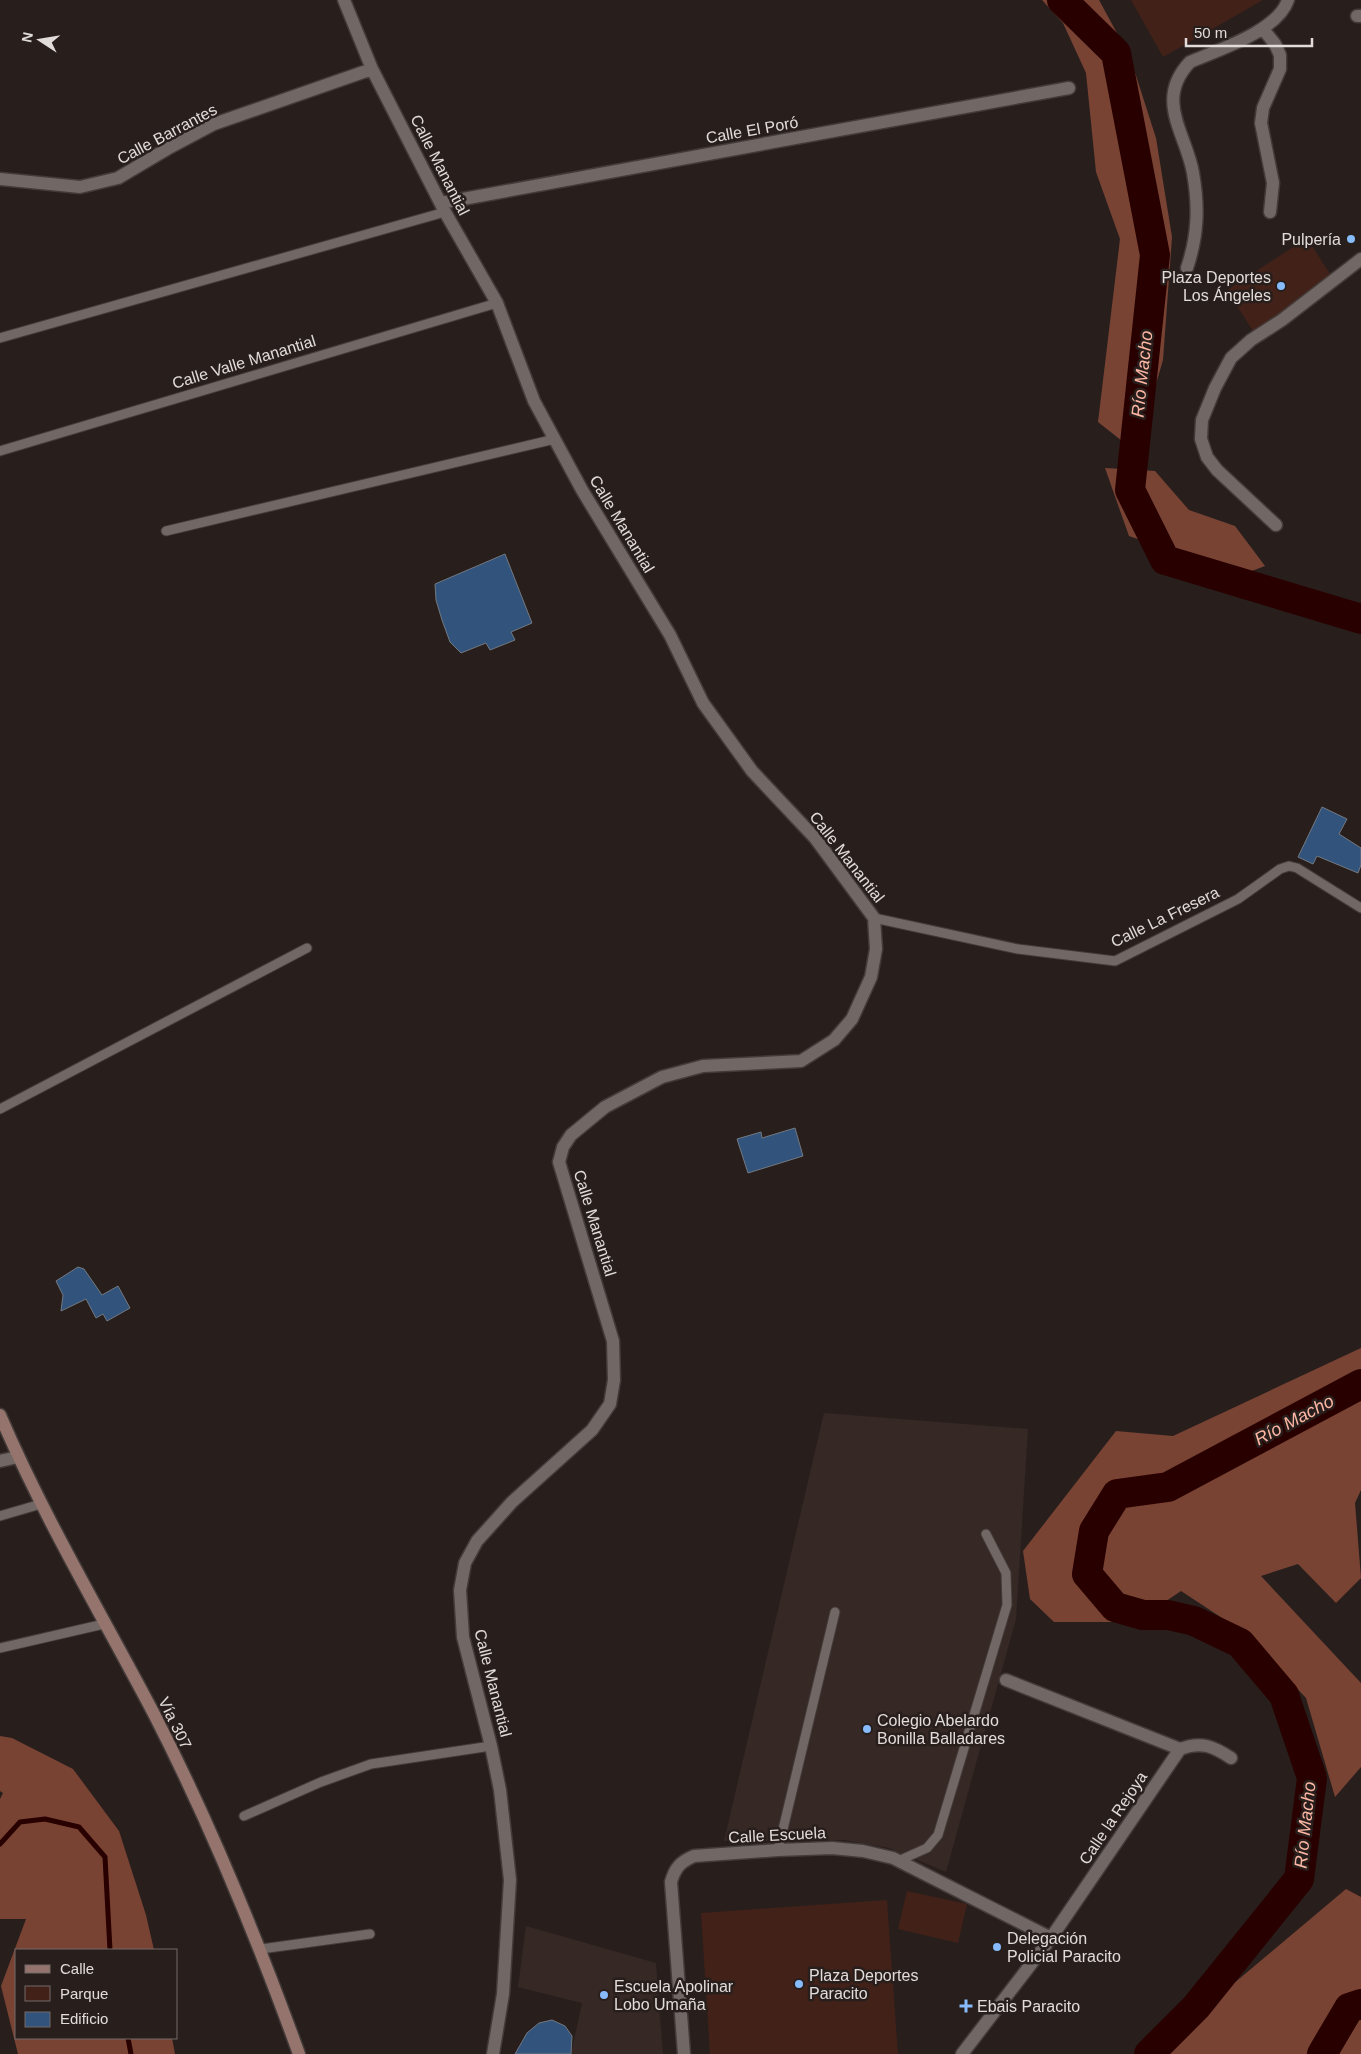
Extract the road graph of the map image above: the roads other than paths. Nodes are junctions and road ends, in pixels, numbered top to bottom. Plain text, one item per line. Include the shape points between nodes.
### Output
1 (344, 0) edge
2 (1288, 0) edge
3 (1263, 28) junction
4 (372, 69) junction
5 (1069, 88) dead end
6 (0, 179) edge
7 (443, 208) junction
8 (1270, 212) dead end
9 (1361, 259) edge
10 (1187, 268) dead end
11 (497, 303) junction
12 (0, 338) edge
13 (555, 439) junction
14 (0, 451) edge
15 (1276, 525) dead end
16 (166, 532) dead end
17 (1361, 908) edge
18 (874, 918) junction
19 (307, 948) dead end
20 (0, 1109) edge
21 (0, 1415) edge
22 (18, 1457) junction
23 (0, 1461) edge
24 (41, 1504) junction
25 (0, 1516) edge
26 (986, 1534) dead end
27 (835, 1612) dead end
28 (104, 1624) junction
29 (0, 1648) edge
30 (1006, 1680) dead end
31 (491, 1746) junction
32 (1180, 1748) junction
33 (1231, 1758) dead end
34 (244, 1816) dead end
35 (778, 1850) junction
36 (898, 1861) junction
37 (370, 1934) dead end
38 (1051, 1938) junction
39 (261, 1949) junction
40 (299, 2054) edge
41 (493, 2054) edge
42 (684, 2054) edge
43 (962, 2054) edge

1 - 4 street, Calle Manantial
2 - 3 street via 1286,7
3 - 8 street via 1280,55 1280,70 1263,108 1262,123 1273,183
3 - 10 street via 1190,62 1176,83 1174,120 1193,171 1198,222
4 - 6 street, Calle Barrantes via 214,124 118,178 80,187
4 - 7 street, Calle Manantial
5 - 7 street, Calle El Poró
7 - 11 street, Calle Manantial
7 - 12 lane
9 - 15 street via 1231,358 1202,420 1200,439 1207,457
11 - 13 street, Calle Manantial via 534,401
11 - 14 lane, Calle Valle Manantial
13 - 16 lane
13 - 18 street, Calle Manantial via 582,490 670,635 703,702 752,771 815,838
17 - 18 lane, Calle La Fresera via 1289,866 1238,899 1115,960 1018,949
18 - 31 street, Calle Manantial via 876,949 871,977 852,1019 834,1040 801,1061 704,1066 662,1077 605,1107 571,1135 563,1147 559,1162 613,1341 614,1380 610,1404 592,1430 512,1502 477,1541 465,1563 460,1590 463,1637
19 - 20 lane
21 - 22 street, Vía 307
22 - 23 street
22 - 24 street, Vía 307
24 - 25 lane
24 - 28 street, Vía 307
26 - 36 lane via 1006,1573 1007,1605 938,1835 927,1848
27 - 35 lane
28 - 29 lane
28 - 39 street, Vía 307 via 154,1715
30 - 32 street
31 - 34 lane via 371,1764
31 - 41 street, Calle Manantial via 500,1790 510,1880 503,1994
32 - 33 street via 1202,1744 1214,1747
32 - 38 street, Calle la Rejoya
35 - 36 street, Calle Escuela via 832,1848 863,1851
35 - 42 street, Calle Escuela via 694,1856 683,1860 675,1870 671,1882
36 - 38 street, Calle Escuela
37 - 39 lane
38 - 43 street, Calle la Rejoya
39 - 40 street, Vía 307

